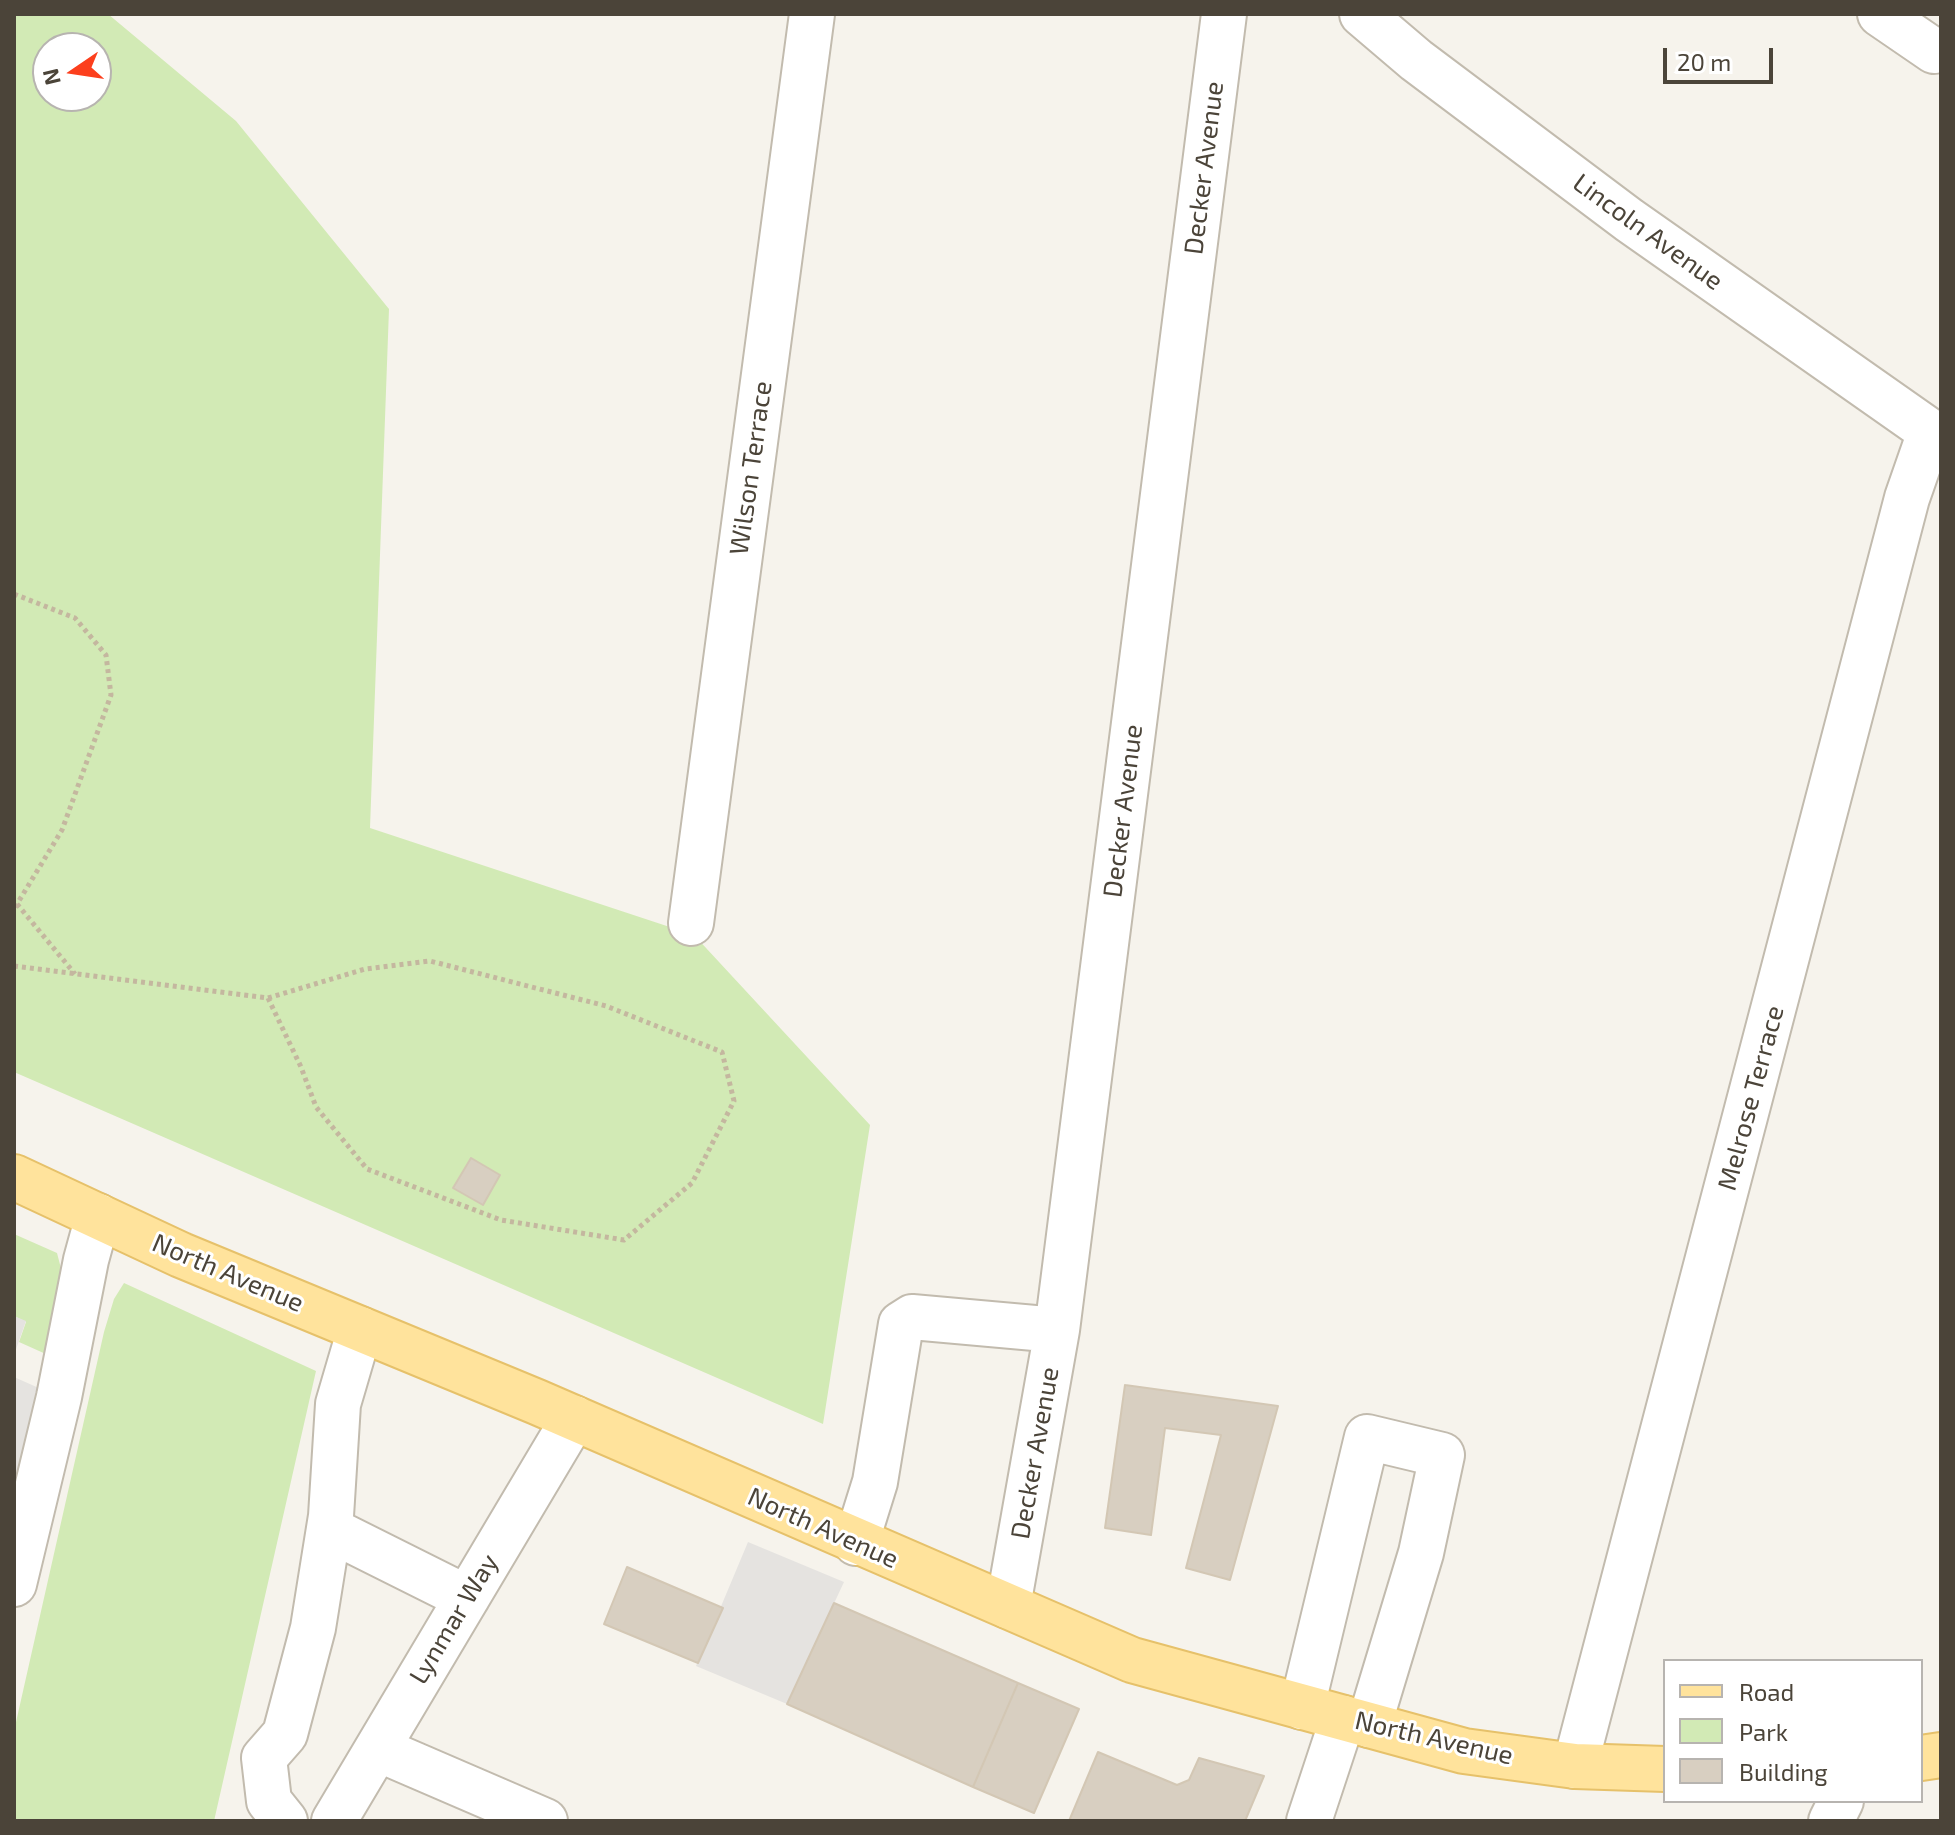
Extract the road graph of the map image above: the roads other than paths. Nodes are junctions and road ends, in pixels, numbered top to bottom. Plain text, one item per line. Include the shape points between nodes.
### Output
1 (812, 14) edge
2 (1224, 14) edge
3 (1362, 14) edge
4 (1880, 14) edge
5 (1934, 51) dead end
6 (1936, 436) edge
7 (691, 923) dead end
8 (14, 1177) edge
9 (98, 1216) junction
10 (360, 1329) junction
11 (1057, 1330) junction
12 (574, 1418) junction
13 (329, 1529) junction
14 (856, 1543) junction
15 (14, 1584) edge
16 (467, 1598) junction
17 (1008, 1606) junction
18 (1338, 1716) junction
19 (378, 1749) junction
20 (1575, 1766) junction
21 (1663, 1769) edge
22 (1840, 1803) edge
23 (285, 1821) edge
24 (334, 1821) edge
25 (545, 1821) edge
26 (1309, 1821) edge
27 (1831, 1821) edge

1 - 7 street, Wilson Terrace
2 - 11 street, Decker Avenue
3 - 6 street, Lincoln Avenue via 1629,220
4 - 5 street
6 - 20 street, Melrose Terrace via 1907,498
8 - 9 main road, North Avenue
9 - 10 main road, North Avenue
9 - 15 street
10 - 12 main road, North Avenue
10 - 13 street via 338,1404
11 - 14 street via 912,1317 901,1324 875,1482
11 - 17 street, Decker Avenue
12 - 14 main road, North Avenue
12 - 16 street, Lynmar Way
13 - 16 street
13 - 23 street via 313,1628 285,1734 264,1758 269,1801
14 - 17 main road, North Avenue
16 - 19 street, Lynmar Way
17 - 18 main road, North Avenue via 1132,1660
18 - 18 street via 1421,1553 1442,1455 1367,1437
18 - 20 main road, North Avenue via 1464,1751
18 - 26 street
19 - 24 street, Lynmar Way
19 - 25 street
20 - 21 main road, North Avenue
22 - 27 street

